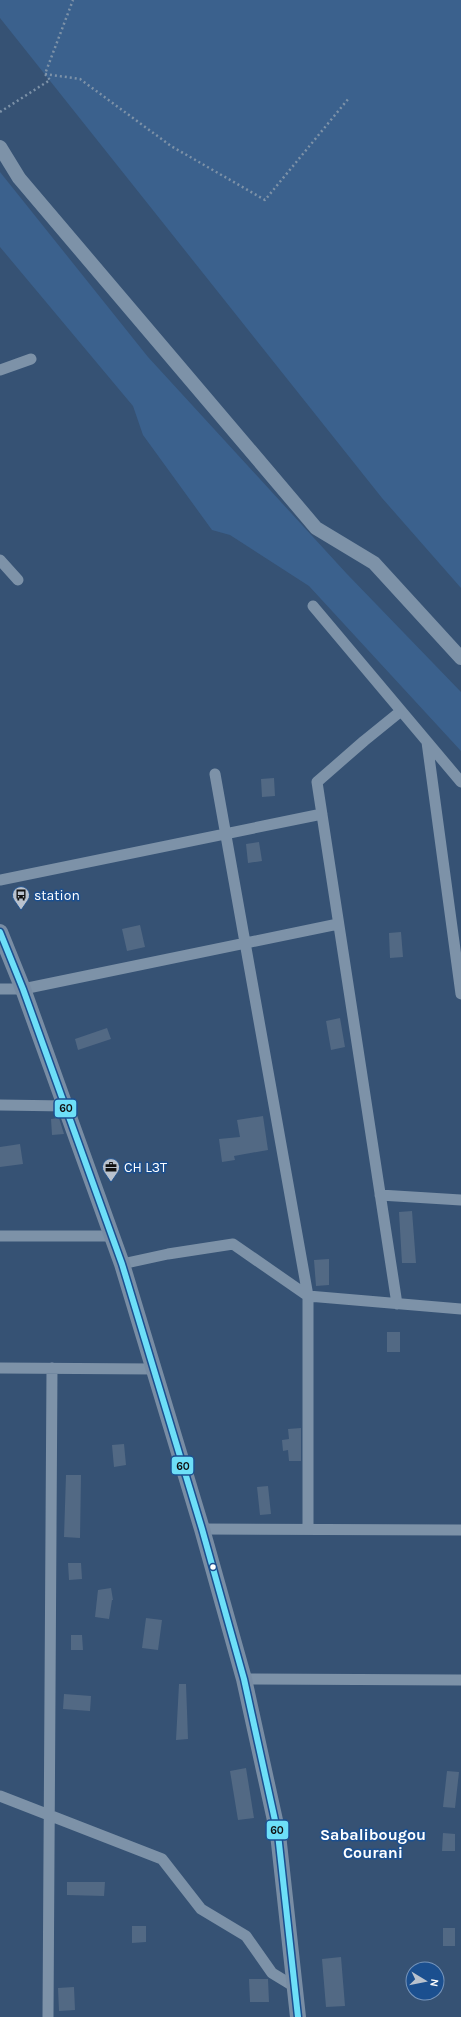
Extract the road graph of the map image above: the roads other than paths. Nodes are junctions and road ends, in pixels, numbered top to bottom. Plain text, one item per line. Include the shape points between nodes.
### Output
1 (0, 147) edge
2 (31, 359) dead end
3 (0, 370) edge
4 (0, 560) edge
5 (18, 580) dead end
6 (313, 606) dead end
7 (461, 658) edge
8 (402, 711) junction
9 (427, 742) junction
10 (215, 774) dead end
11 (461, 782) edge
12 (322, 814) junction
13 (226, 833) junction
14 (0, 880) edge
15 (338, 924) junction
16 (0, 932) edge
17 (245, 944) junction
18 (0, 989) edge
19 (23, 989) junction
20 (461, 994) edge
21 (0, 1105) edge
22 (66, 1106) junction
23 (380, 1195) junction
24 (461, 1200) edge
25 (0, 1236) edge
26 (112, 1236) junction
27 (122, 1264) junction
28 (308, 1296) junction
29 (397, 1304) junction
30 (461, 1309) edge
31 (0, 1368) edge
32 (52, 1368) junction
33 (154, 1369) junction
34 (202, 1529) junction
35 (308, 1529) junction
36 (461, 1530) edge
37 (244, 1680) junction
38 (461, 1680) edge
39 (0, 1796) edge
40 (49, 1816) junction
41 (295, 1986) junction
42 (48, 2017) edge
43 (298, 2017) edge

1 - 7 street via 19,178 316,528 374,563
2 - 3 street
4 - 5 street
6 - 8 street
8 - 9 street
8 - 12 street via 317,782
9 - 11 street
9 - 20 street
10 - 13 street
12 - 13 street
12 - 15 street
13 - 14 street
13 - 17 street
15 - 17 street
15 - 23 street
16 - 19 main road
17 - 19 street
17 - 28 street
18 - 19 street
19 - 22 main road
21 - 22 street
22 - 26 main road
23 - 24 street
23 - 29 street
25 - 26 street
26 - 27 main road
27 - 28 street via 233,1244
27 - 33 main road
28 - 29 street
28 - 35 street
29 - 30 street
31 - 32 street
32 - 33 street
32 - 40 street
33 - 34 main road
34 - 35 street
34 - 37 main road
35 - 36 street
37 - 38 street
37 - 41 main road via 278,1834
39 - 40 street
40 - 41 street via 162,1859 201,1909 246,1936 272,1973
40 - 42 street
41 - 43 main road

